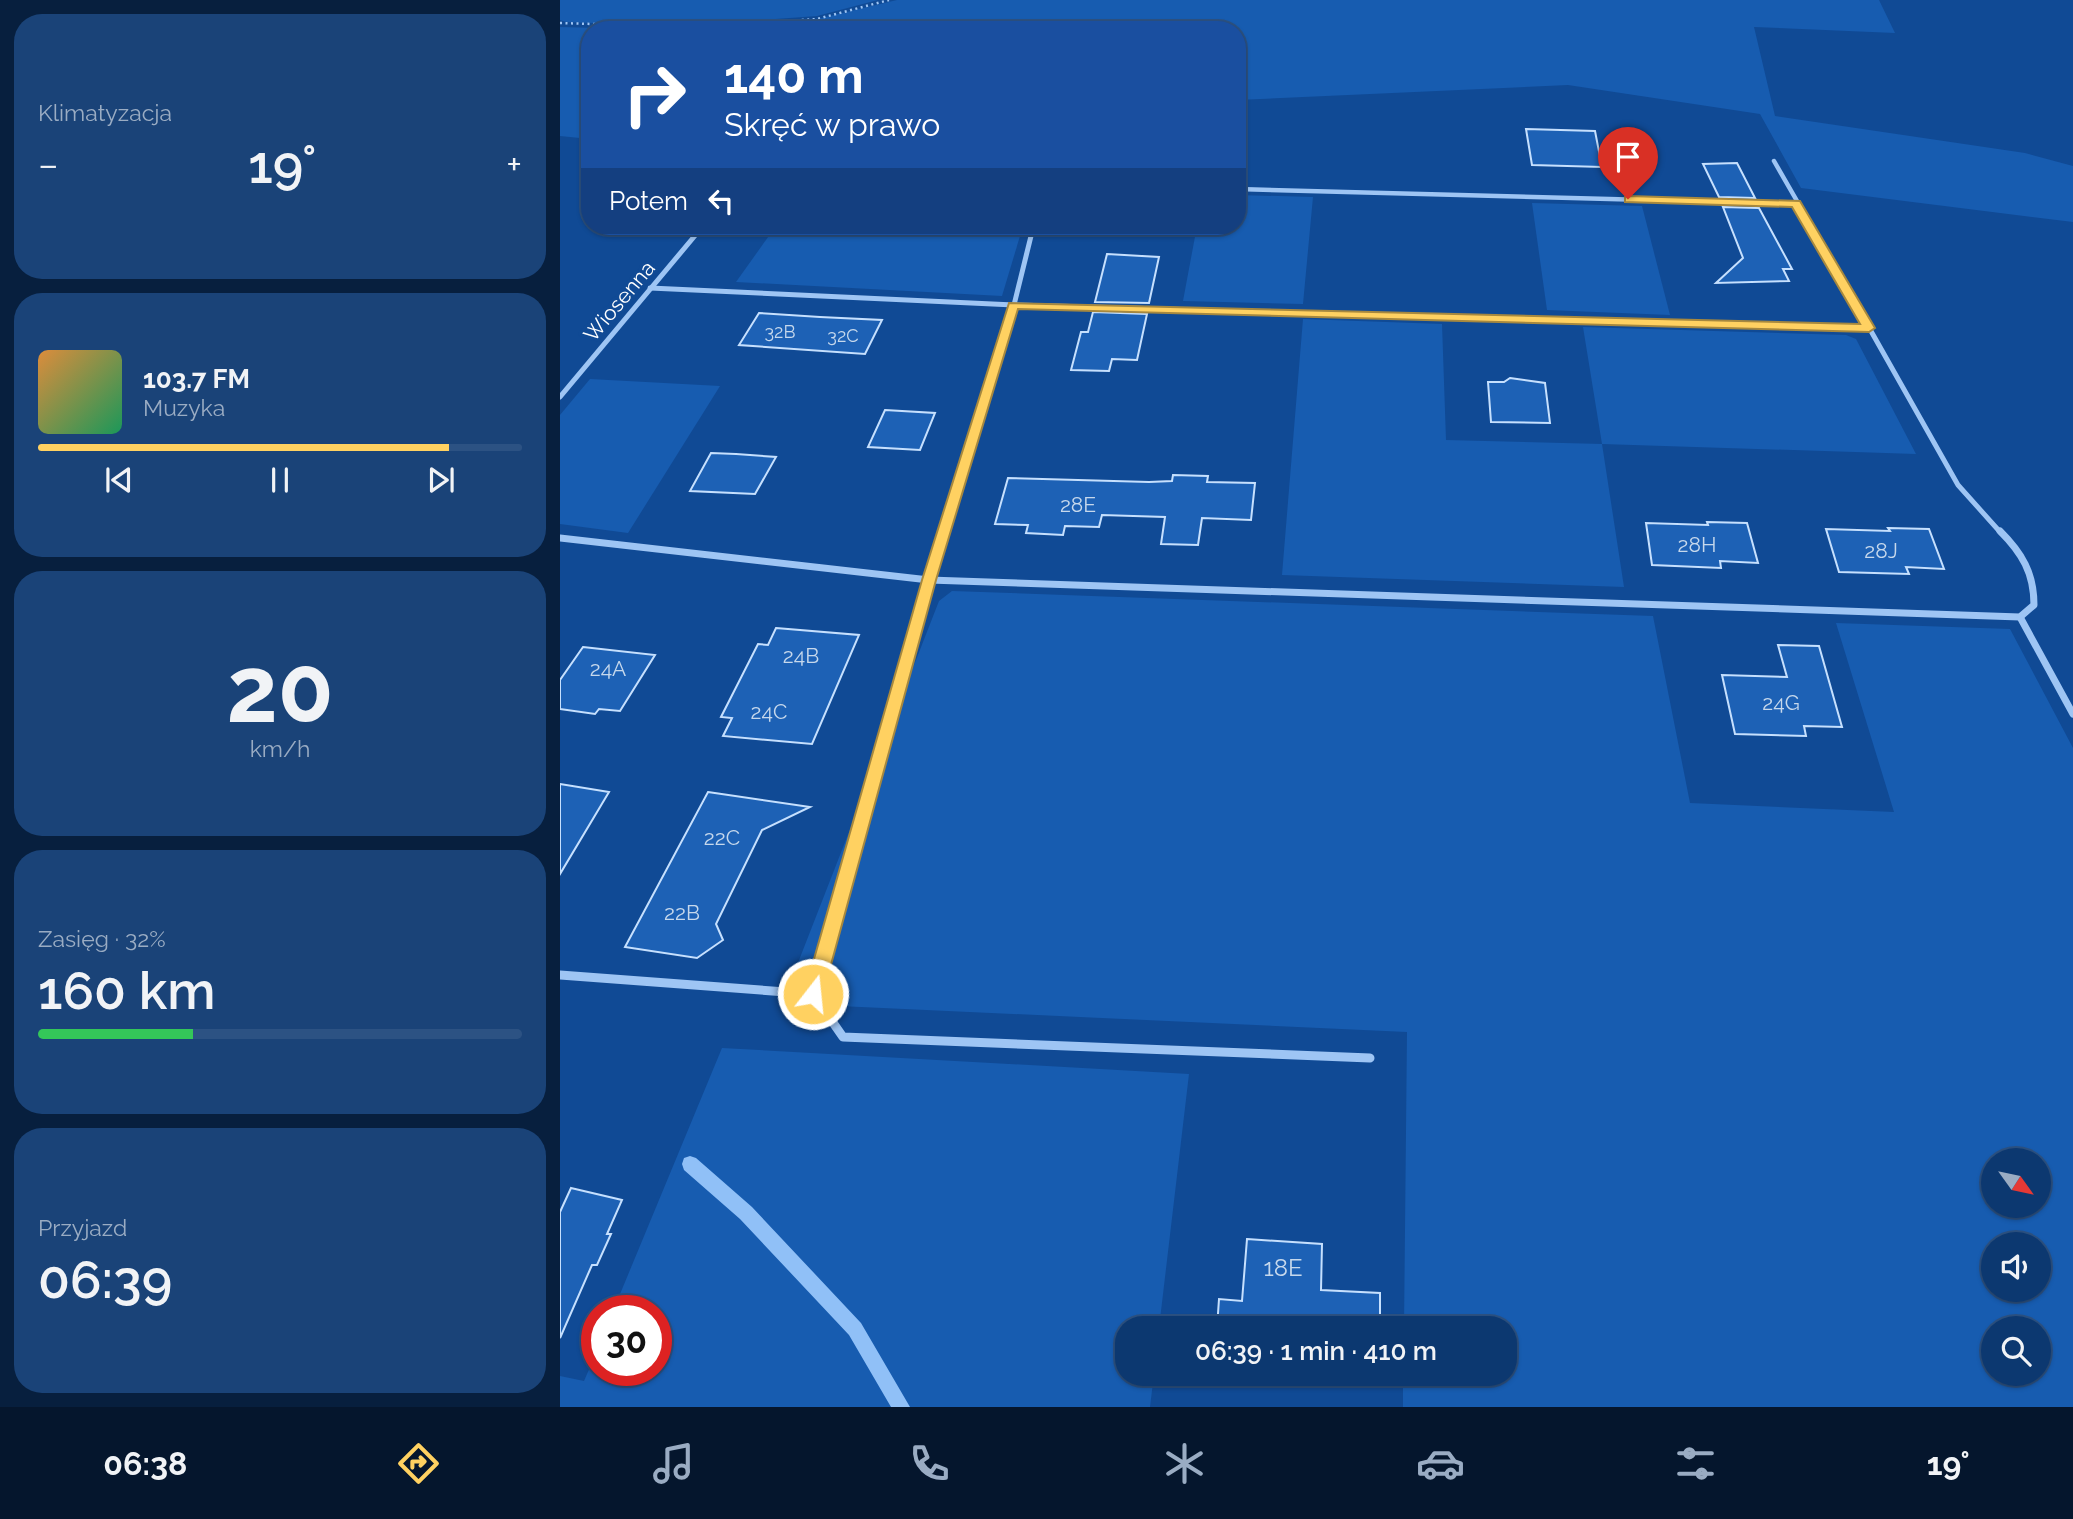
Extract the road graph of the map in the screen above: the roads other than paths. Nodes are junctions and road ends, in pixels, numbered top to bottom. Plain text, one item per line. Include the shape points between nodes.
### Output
1 (1774, 161) dead end
2 (1246, 189) edge
3 (1796, 204) junction
4 (695, 235) edge
5 (1032, 235) edge
6 (650, 288) junction
7 (1014, 305) junction
8 (1869, 328) junction
9 (560, 397) edge
10 (560, 538) edge
11 (929, 580) junction
12 (2020, 617) junction
13 (2073, 714) edge
14 (560, 975) edge
15 (813, 994) junction
16 (1370, 1058) dead end

1 - 3 street
2 - 3 street
3 - 8 street
4 - 6 street, Wiosenna
5 - 7 street
6 - 7 street
6 - 9 street, Wiosenna
7 - 8 street
7 - 11 street
8 - 12 street via 1958,485 2027,562 2036,585 2035,605
10 - 11 street
11 - 12 street
11 - 15 street
12 - 13 street
14 - 15 street
15 - 16 street via 843,1037

